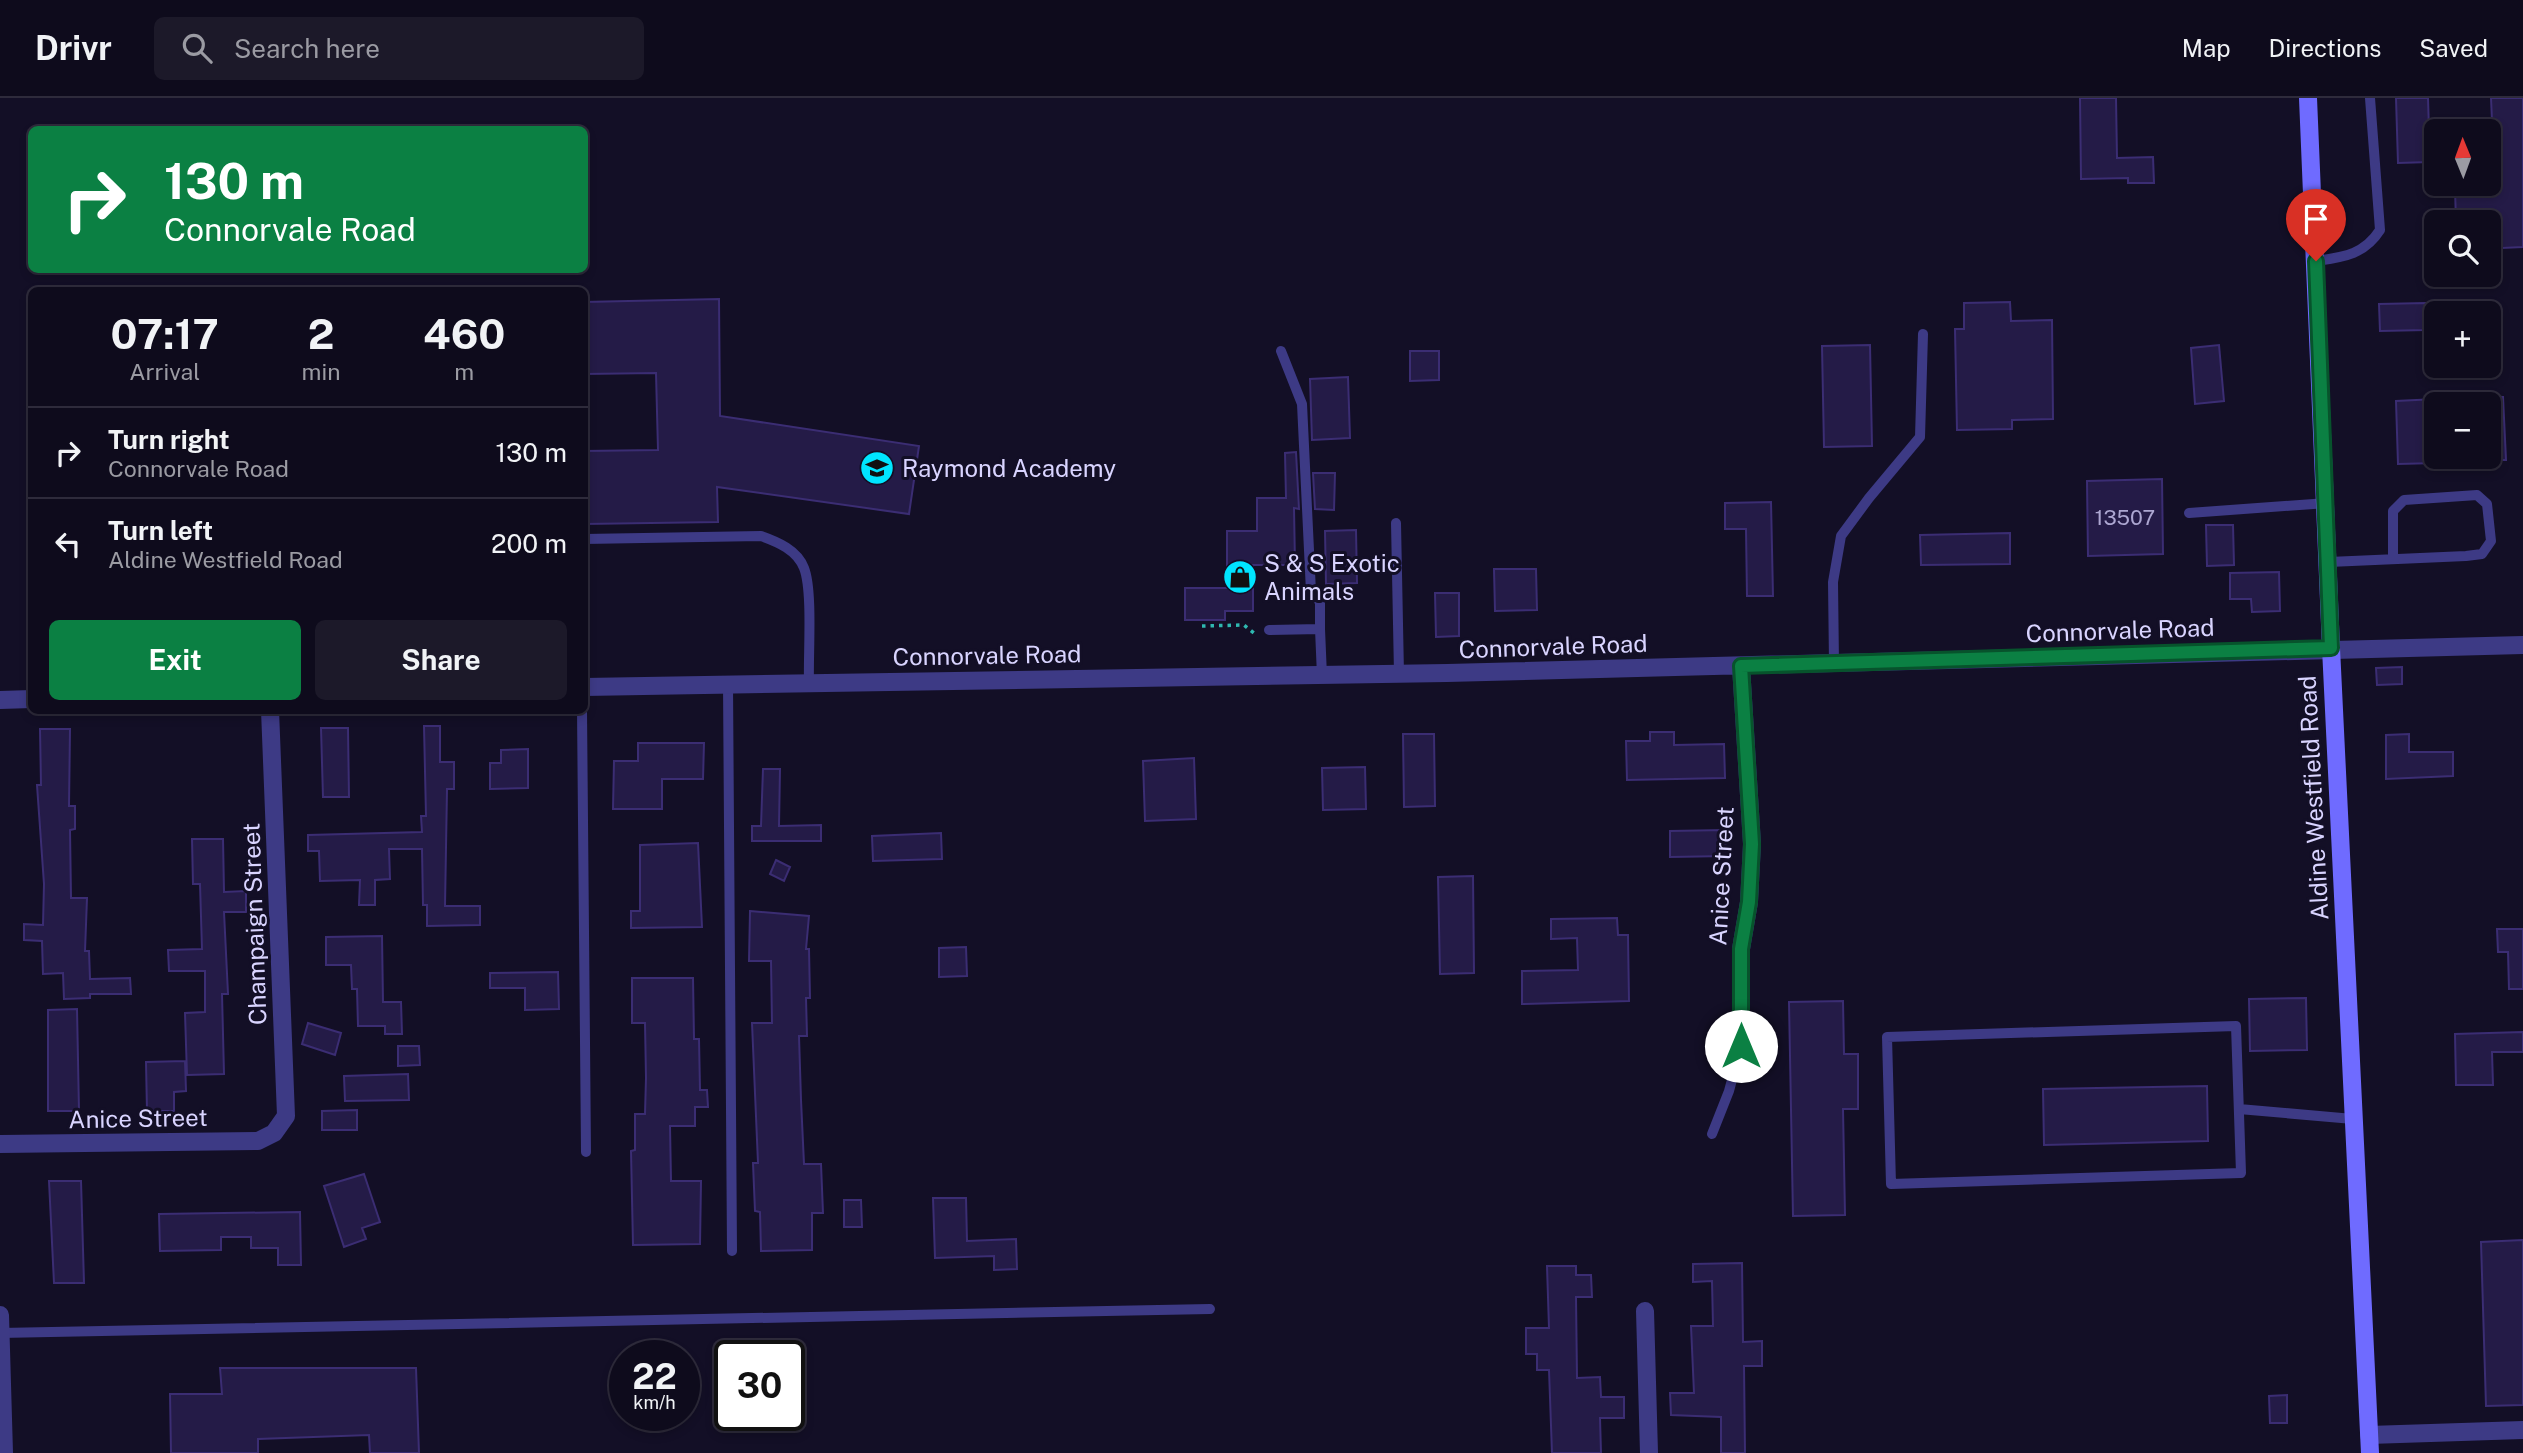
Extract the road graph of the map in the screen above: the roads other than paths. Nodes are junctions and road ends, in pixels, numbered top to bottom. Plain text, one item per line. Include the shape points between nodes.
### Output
1 (2308, 98) edge
2 (2370, 98) edge
3 (2316, 261) junction
4 (1923, 334) dead end
5 (1281, 351) dead end
6 (2326, 503) junction
7 (2189, 513) dead end
8 (1396, 523) dead end
9 (588, 539) edge
10 (2393, 559) junction
11 (2329, 562) junction
12 (1269, 629) road end
13 (1320, 629) junction
14 (2523, 645) edge
15 (2331, 648) junction
16 (1834, 664) junction
17 (1741, 666) junction
18 (1399, 674) junction
19 (1322, 676) junction
20 (809, 682) junction
21 (728, 684) junction
22 (588, 687) edge
23 (28, 699) edge
24 (0, 700) edge
25 (270, 714) edge
26 (582, 714) edge
27 (1741, 1046) joint
28 (2239, 1109) junction
29 (2353, 1119) junction
30 (274, 1133) joint
31 (1712, 1134) dead end
32 (0, 1144) edge
33 (586, 1152) dead end
34 (732, 1251) dead end
35 (1210, 1309) dead end
36 (1645, 1311) dead end
37 (0, 1315) edge
38 (0, 1333) edge
39 (2523, 1430) edge
40 (2369, 1435) junction
41 (4, 1453) edge
42 (1649, 1453) edge
43 (2370, 1453) edge

1 - 3 main road, Aldine Westfield Road
2 - 3 lane via 2380,230 2371,244 2352,255
3 - 6 main road, Aldine Westfield Road
4 - 16 lane via 1920,438 1841,536 1833,582
5 - 13 lane via 1302,404 1311,592 1320,601
6 - 7 lane
6 - 11 main road, Aldine Westfield Road
8 - 18 lane
9 - 20 lane via 761,536 778,542 803,567
10 - 10 lane via 2482,554 2491,541 2487,504 2477,495 2404,500 2393,511
10 - 11 lane
11 - 15 main road, Aldine Westfield Road
12 - 13 lane
13 - 19 lane
14 - 15 street, Connorvale Road
15 - 16 street, Connorvale Road
15 - 29 main road, Aldine Westfield Road
16 - 17 street, Connorvale Road
17 - 18 street, Connorvale Road
17 - 27 street, Anice Street via 1752,844 1741,949
18 - 19 street, Connorvale Road
19 - 20 street, Connorvale Road
20 - 21 street, Connorvale Road
21 - 22 street, Connorvale Road
21 - 34 lane
23 - 24 street
25 - 30 street, Champaign Street via 286,1116
26 - 33 lane
27 - 31 lane
28 - 28 lane via 2236,1026 1887,1037 1891,1184 2241,1173
28 - 29 lane
29 - 40 main road, Aldine Westfield Road
30 - 32 street, Anice Street via 258,1141
35 - 38 lane
36 - 42 street
37 - 38 street
38 - 41 street
39 - 40 street
40 - 43 main road, Aldine Westfield Road

